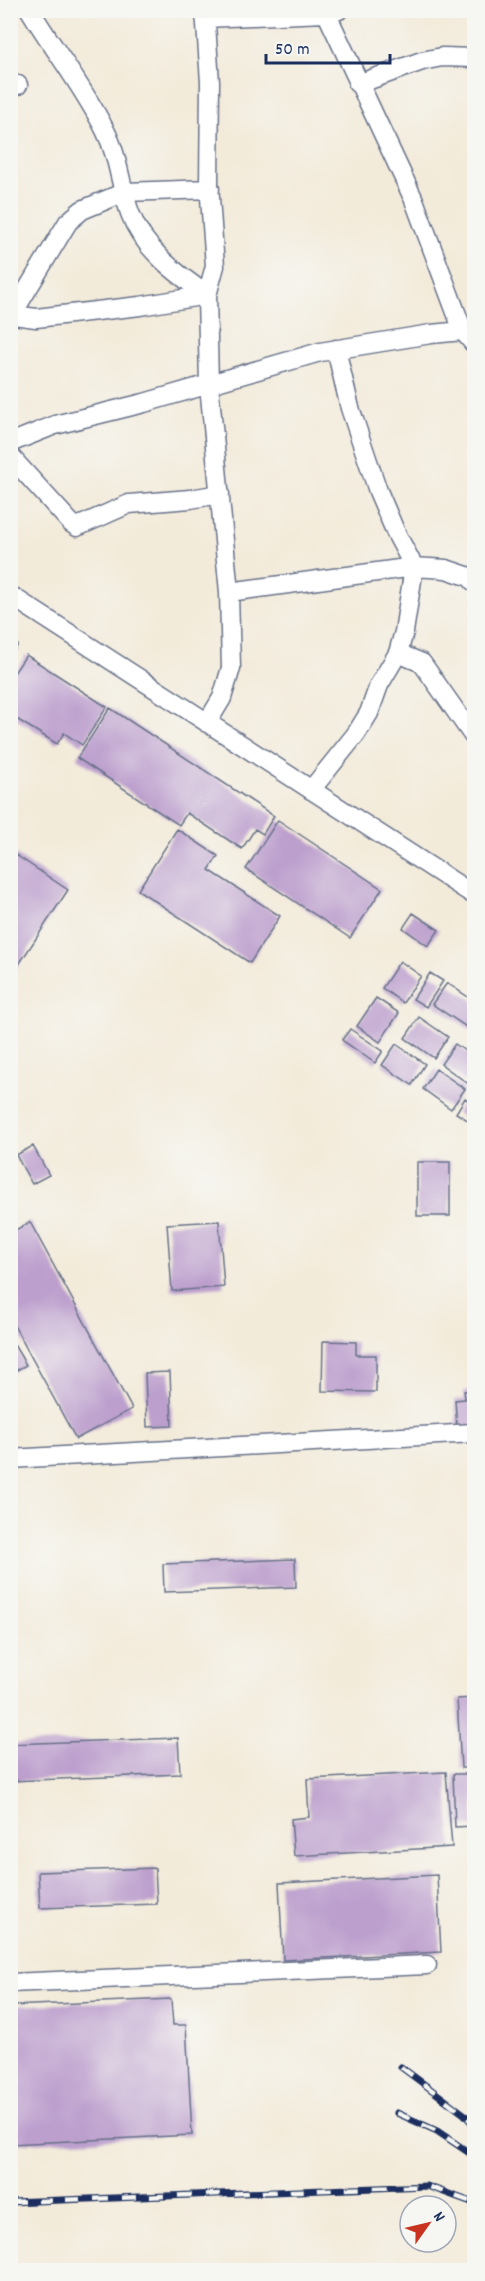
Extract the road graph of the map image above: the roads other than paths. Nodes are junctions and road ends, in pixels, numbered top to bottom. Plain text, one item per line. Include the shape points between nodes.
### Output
1 (30, 10) edge
2 (330, 12) edge
3 (205, 14) edge
4 (474, 58) edge
5 (358, 84) junction
6 (210, 189) junction
7 (124, 192) junction
8 (207, 295) junction
9 (12, 316) edge
10 (469, 338) edge
11 (336, 349) junction
12 (209, 385) junction
13 (10, 443) edge
14 (10, 456) edge
15 (220, 495) junction
16 (414, 567) junction
17 (474, 582) edge
18 (229, 592) junction
19 (10, 595) edge
20 (398, 653) junction
21 (207, 723) junction
22 (474, 737) edge
23 (311, 790) junction
24 (474, 894) edge
25 (474, 1433) edge
26 (10, 1459) edge
27 (427, 1965) dead end
28 (10, 1983) edge

1 - 7 street via 104,129
2 - 3 street
2 - 5 street
3 - 6 street via 210,82
4 - 5 street via 422,61
5 - 10 street via 414,201
6 - 7 street
6 - 8 street via 215,266
7 - 8 street via 130,214 146,240 171,269
7 - 9 street via 82,210 68,222
8 - 9 street via 36,318
8 - 12 street
10 - 11 street via 431,334
11 - 12 street
11 - 16 street via 350,408 378,491
12 - 13 street via 55,424
12 - 15 street
14 - 15 street via 77,527 129,504
15 - 18 street
16 - 17 street via 446,569
16 - 18 street
16 - 20 street
18 - 21 street via 231,668 222,698
19 - 21 street
20 - 22 street via 422,663
20 - 23 street via 356,734
21 - 23 street
23 - 24 street
25 - 26 street
27 - 28 street

